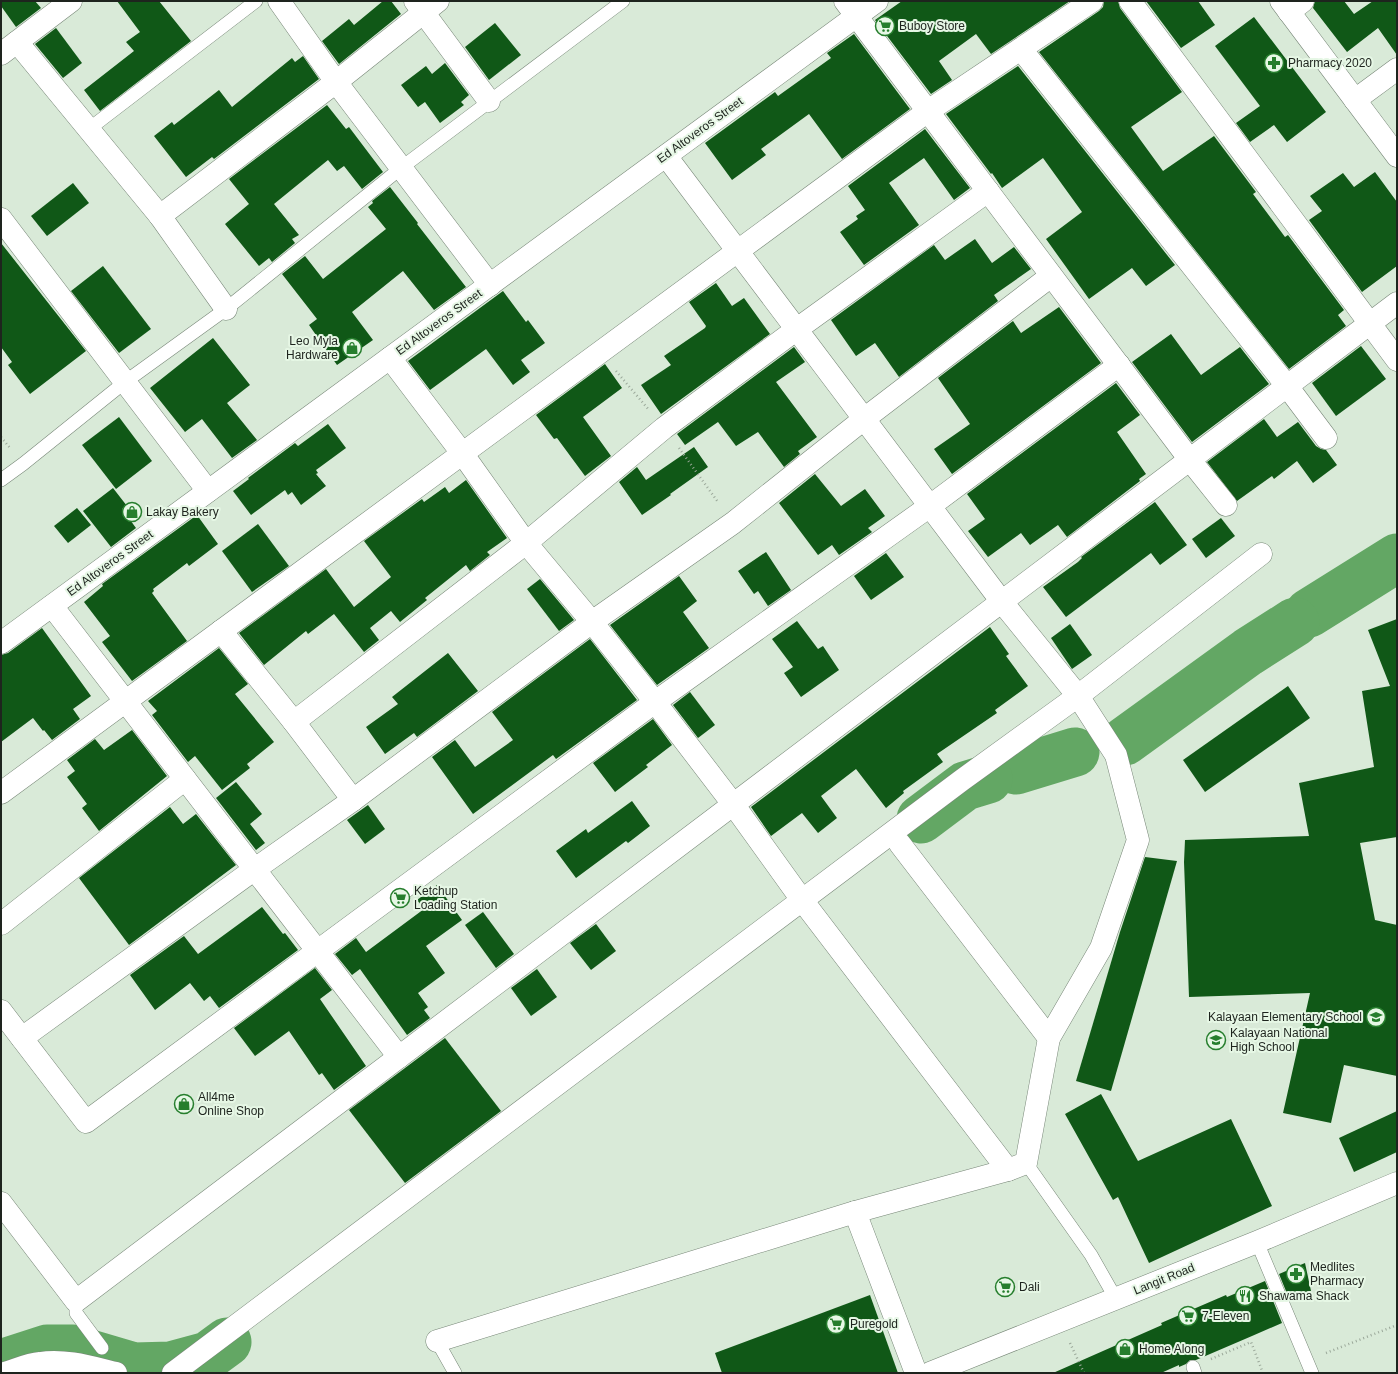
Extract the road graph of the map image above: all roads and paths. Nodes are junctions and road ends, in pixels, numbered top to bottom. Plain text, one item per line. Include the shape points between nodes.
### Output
1 (71, 1) edge
2 (256, 1) edge
3 (279, 1) edge
4 (623, 1) edge
5 (877, 1) edge
6 (1092, 1) edge
7 (1130, 1) edge
8 (425, 5) edge
9 (1291, 5) edge
10 (851, 9) edge
11 (9, 48) edge
12 (1021, 48) junction
13 (1397, 69) edge
14 (336, 82) junction
15 (1355, 100) junction
16 (489, 102) junction
17 (928, 111) junction
18 (89, 129) junction
19 (666, 156) junction
20 (1397, 156) edge
21 (401, 168) junction
22 (988, 191) junction
23 (160, 216) junction
24 (1, 219) edge
25 (738, 250) junction
26 (1051, 276) junction
27 (490, 285) junction
28 (1397, 303) edge
29 (226, 309) junction
30 (1370, 324) junction
31 (797, 329) junction
32 (390, 358) junction
33 (1397, 360) edge
34 (1119, 365) junction
35 (125, 382) junction
36 (1287, 386) junction
37 (864, 419) junction
38 (1326, 438) dead end
39 (462, 454) junction
40 (1190, 460) junction
41 (1, 480) edge
42 (208, 491) junction
43 (1226, 505) dead end
44 (930, 506) junction
45 (526, 543) junction
46 (1261, 554) dead end
47 (1002, 602) junction
48 (52, 606) junction
49 (592, 622) junction
50 (221, 631) junction
51 (1, 643) edge
52 (1078, 696) junction
53 (126, 702) junction
54 (655, 702) junction
55 (294, 722) junction
56 (185, 779) junction
57 (1, 793) edge
58 (353, 800) junction
59 (733, 804) junction
60 (900, 844) dead end
61 (255, 869) junction
62 (802, 900) junction
63 (1, 924) edge
64 (318, 951) junction
65 (1, 1011) edge
66 (22, 1038) junction
67 (1049, 1038) junction
68 (399, 1057) junction
69 (1017, 1166) junction
70 (1397, 1183) edge
71 (1, 1203) edge
72 (855, 1212) junction
73 (1257, 1242) junction
74 (1116, 1299) junction
75 (76, 1301) junction
76 (1397, 1325) edge
77 (437, 1341) joint
78 (102, 1348) dead end
79 (1079, 1362) dead end
80 (1309, 1367) edge
81 (1194, 1370) edge
82 (4, 1373) edge
83 (116, 1373) edge
84 (173, 1373) edge
85 (455, 1373) edge
86 (916, 1373) edge
87 (930, 1373) edge
88 (1084, 1373) edge
89 (1263, 1373) edge

1 - 11 street
2 - 18 lane
3 - 14 street
4 - 16 lane
5 - 10 street, Ed Altoveros Street
6 - 12 street
7 - 30 street
8 - 14 street
8 - 16 street
9 - 15 street
10 - 17 street
10 - 19 street, Ed Altoveros Street
11 - 18 street
12 - 17 street
12 - 36 street
13 - 15 street
14 - 21 street
14 - 23 street
15 - 20 street
16 - 21 lane
17 - 22 street
17 - 25 street
18 - 23 street
19 - 25 street
19 - 27 street, Ed Altoveros Street
21 - 27 street
21 - 29 lane
22 - 26 street
22 - 31 street
23 - 29 street
24 - 35 street
25 - 31 street
25 - 39 street
26 - 34 street
26 - 37 street
27 - 32 street, Ed Altoveros Street
28 - 30 street
29 - 35 lane
30 - 33 street
30 - 36 street
31 - 37 street
31 - 45 street via 664,428
32 - 39 street
32 - 42 street, Ed Altoveros Street
34 - 40 street
34 - 44 street
35 - 41 lane
35 - 42 street
36 - 38 street
36 - 40 street
37 - 44 street
37 - 49 street via 734,523
39 - 45 street
39 - 50 street
40 - 43 street
40 - 47 street
42 - 48 street, Ed Altoveros Street
44 - 47 street
44 - 54 street
45 - 49 street
45 - 55 street
46 - 52 street
47 - 52 street
47 - 59 street
48 - 51 street, Ed Altoveros Street
48 - 53 street
49 - 54 street
49 - 58 street
50 - 53 street
50 - 55 street
52 - 62 street
52 - 67 street via 1116,755 1138,840 1101,948
53 - 56 street
53 - 57 street
54 - 59 street
54 - 64 street
55 - 58 street
56 - 61 street
56 - 63 street
58 - 61 street
59 - 62 street
59 - 68 street
60 - 67 street
61 - 64 street
61 - 66 street
62 - 69 street
62 - 84 street
64 - 66 street via 86,1122
64 - 68 street
65 - 66 street
67 - 69 street
68 - 75 street
69 - 72 street
69 - 74 lane via 1091,1254
70 - 73 street, Langit Road
71 - 75 street
72 - 77 street
72 - 86 street
73 - 74 street, Langit Road
73 - 80 lane
74 - 87 street, Langit Road
75 - 78 lane via 76,1313
76 - 80 path
77 - 85 lane
79 - 88 path
81 - 89 path via 1251,1342
82 - 83 street via 39,1363 62,1362

